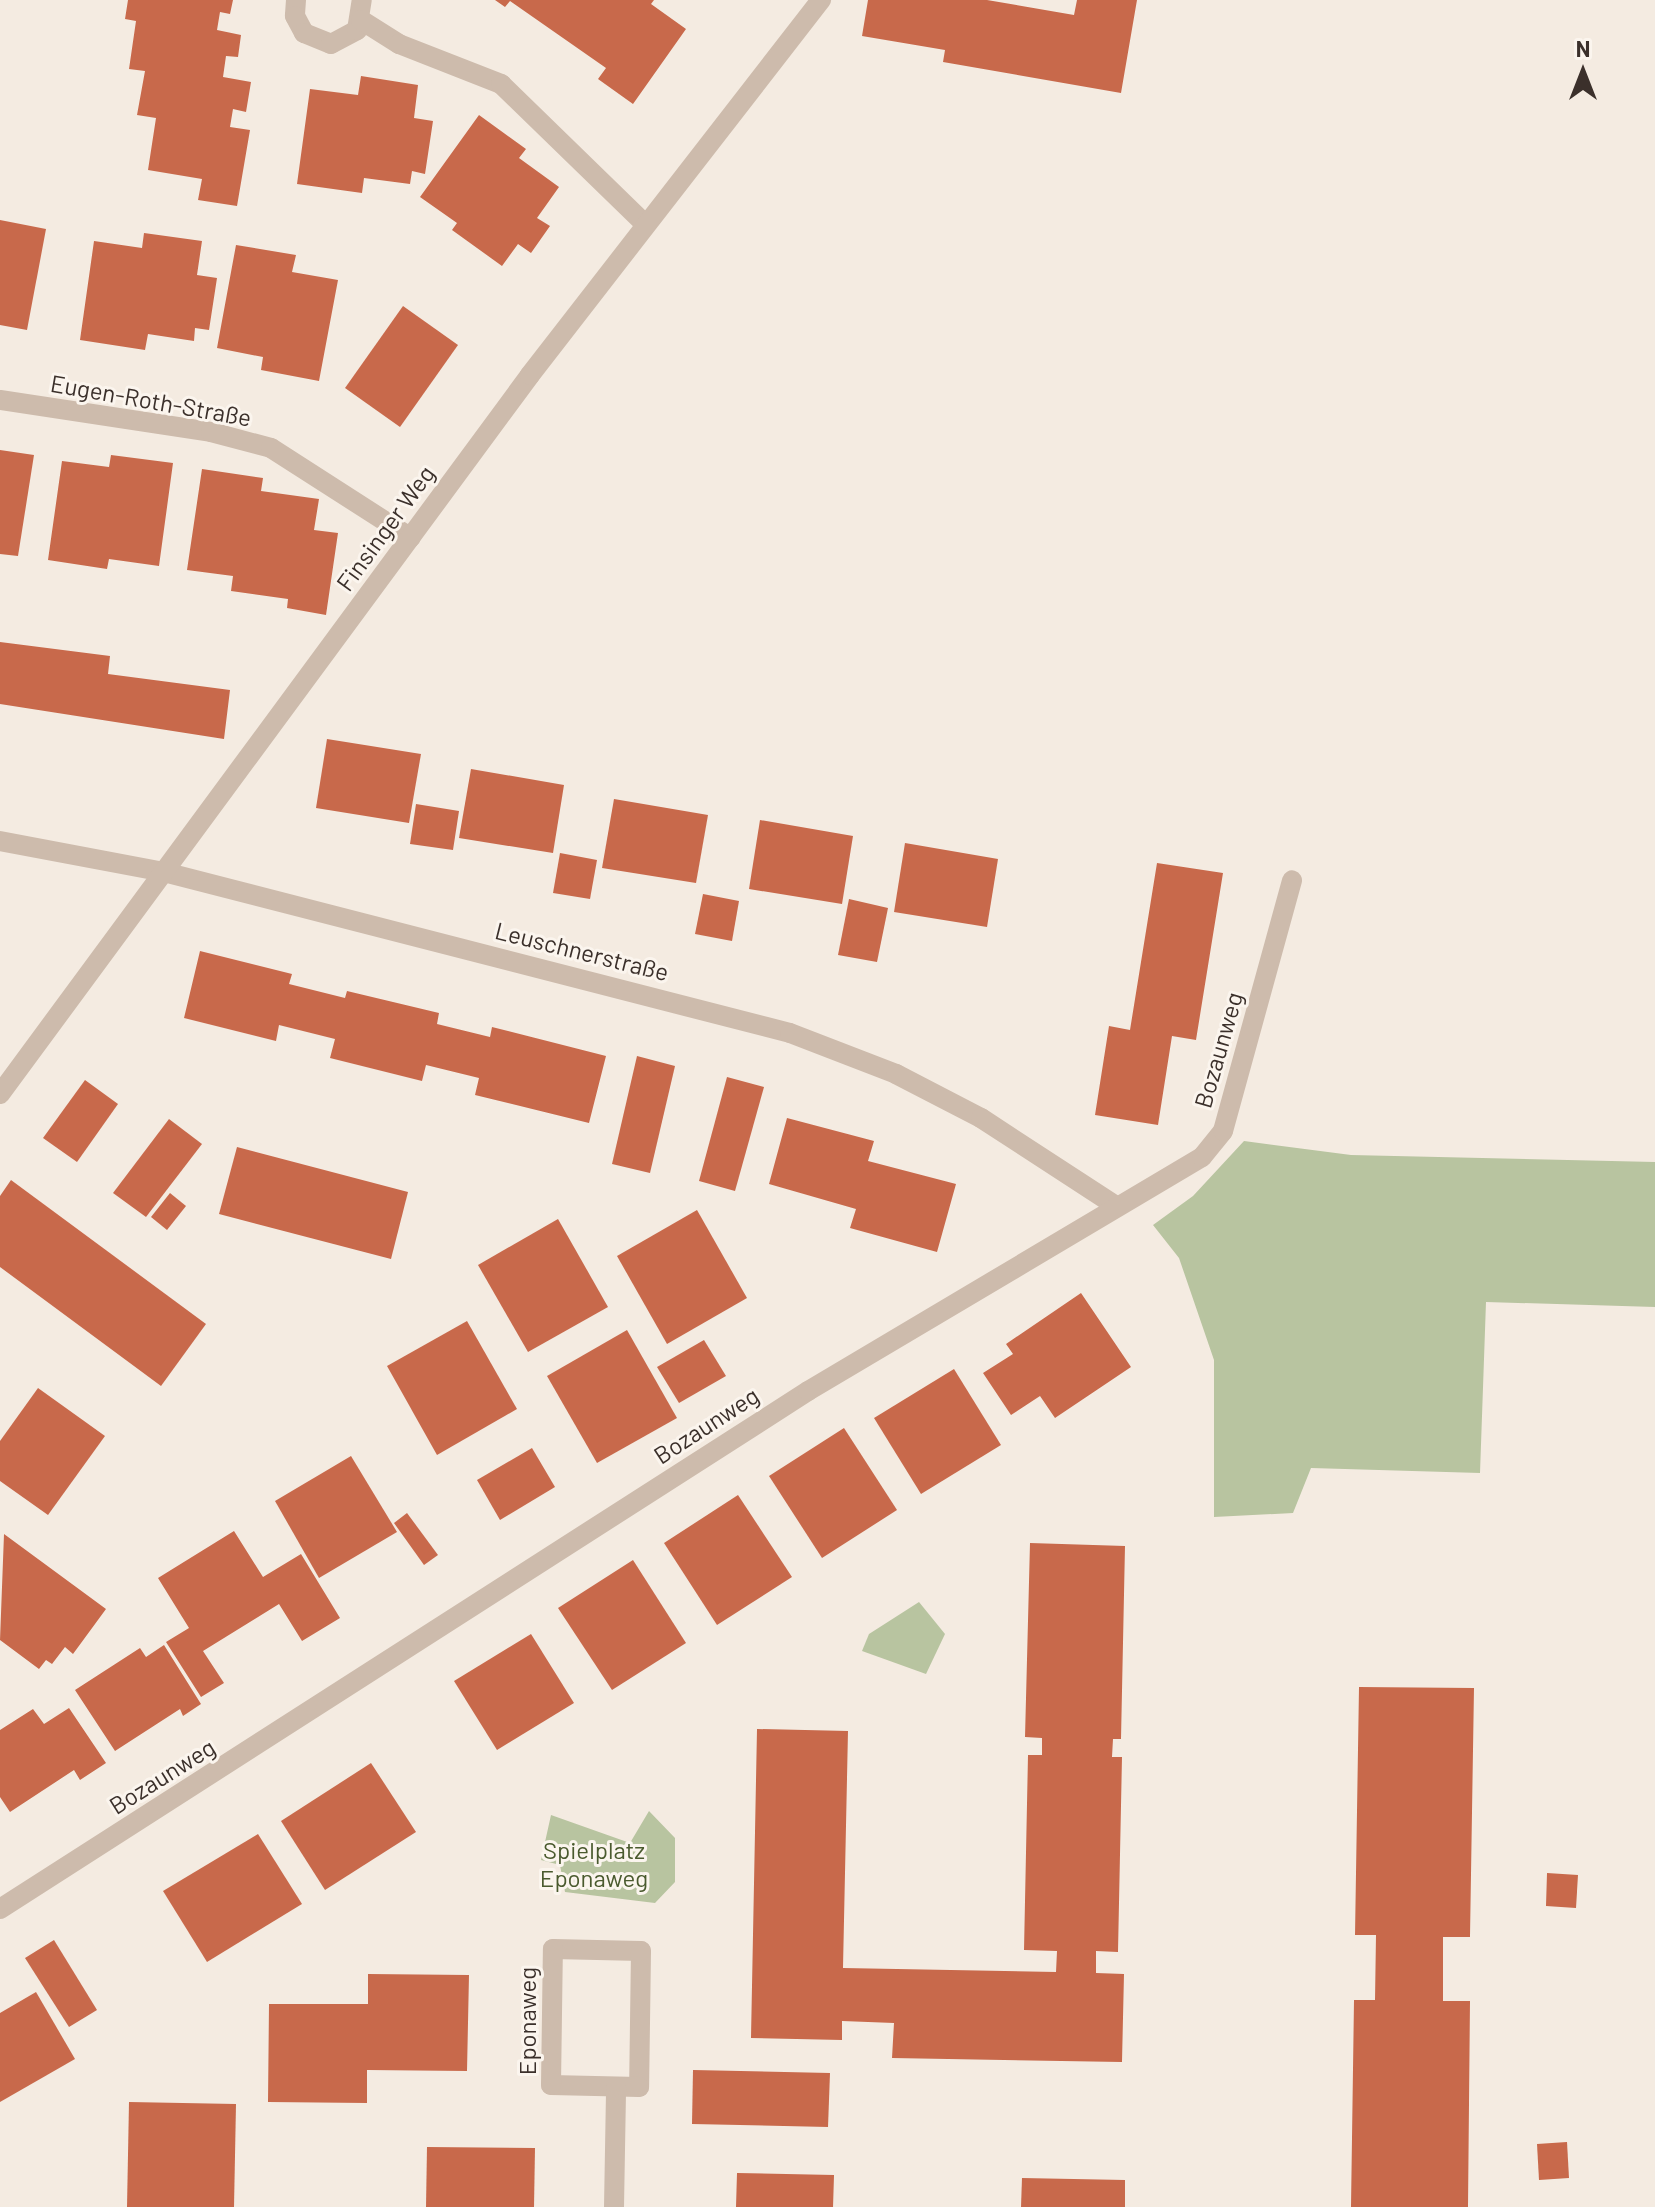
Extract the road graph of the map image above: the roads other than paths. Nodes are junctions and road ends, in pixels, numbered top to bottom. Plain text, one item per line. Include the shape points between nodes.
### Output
1 (296, 0) edge
2 (821, 0) edge
3 (362, 10) edge
4 (645, 224) junction
5 (0, 400) edge
6 (411, 538) junction
7 (0, 841) edge
8 (164, 872) junction
9 (1292, 880) dead end
10 (0, 1094) edge
11 (1116, 1206) junction
12 (0, 1909) edge
13 (616, 2087) junction
14 (614, 2207) edge

1 - 3 street via 298,25 321,43 341,42
2 - 4 street, Finsinger Weg
3 - 4 street via 399,44 501,84
4 - 6 street, Finsinger Weg
5 - 6 street, Eugen-Roth-Straße via 211,432 271,448
6 - 8 street, Finsinger Weg
7 - 8 street, Leuschnerstraße
8 - 10 street, Finsinger Weg
8 - 11 street, Leuschnerstraße via 790,1033 896,1074 981,1118
9 - 11 street, Bozaunweg via 1223,1131 1192,1164
11 - 12 street, Bozaunweg via 808,1391
13 - 13 street, Eponaweg via 551,2085 553,1949 641,1951 639,2087
13 - 14 street

